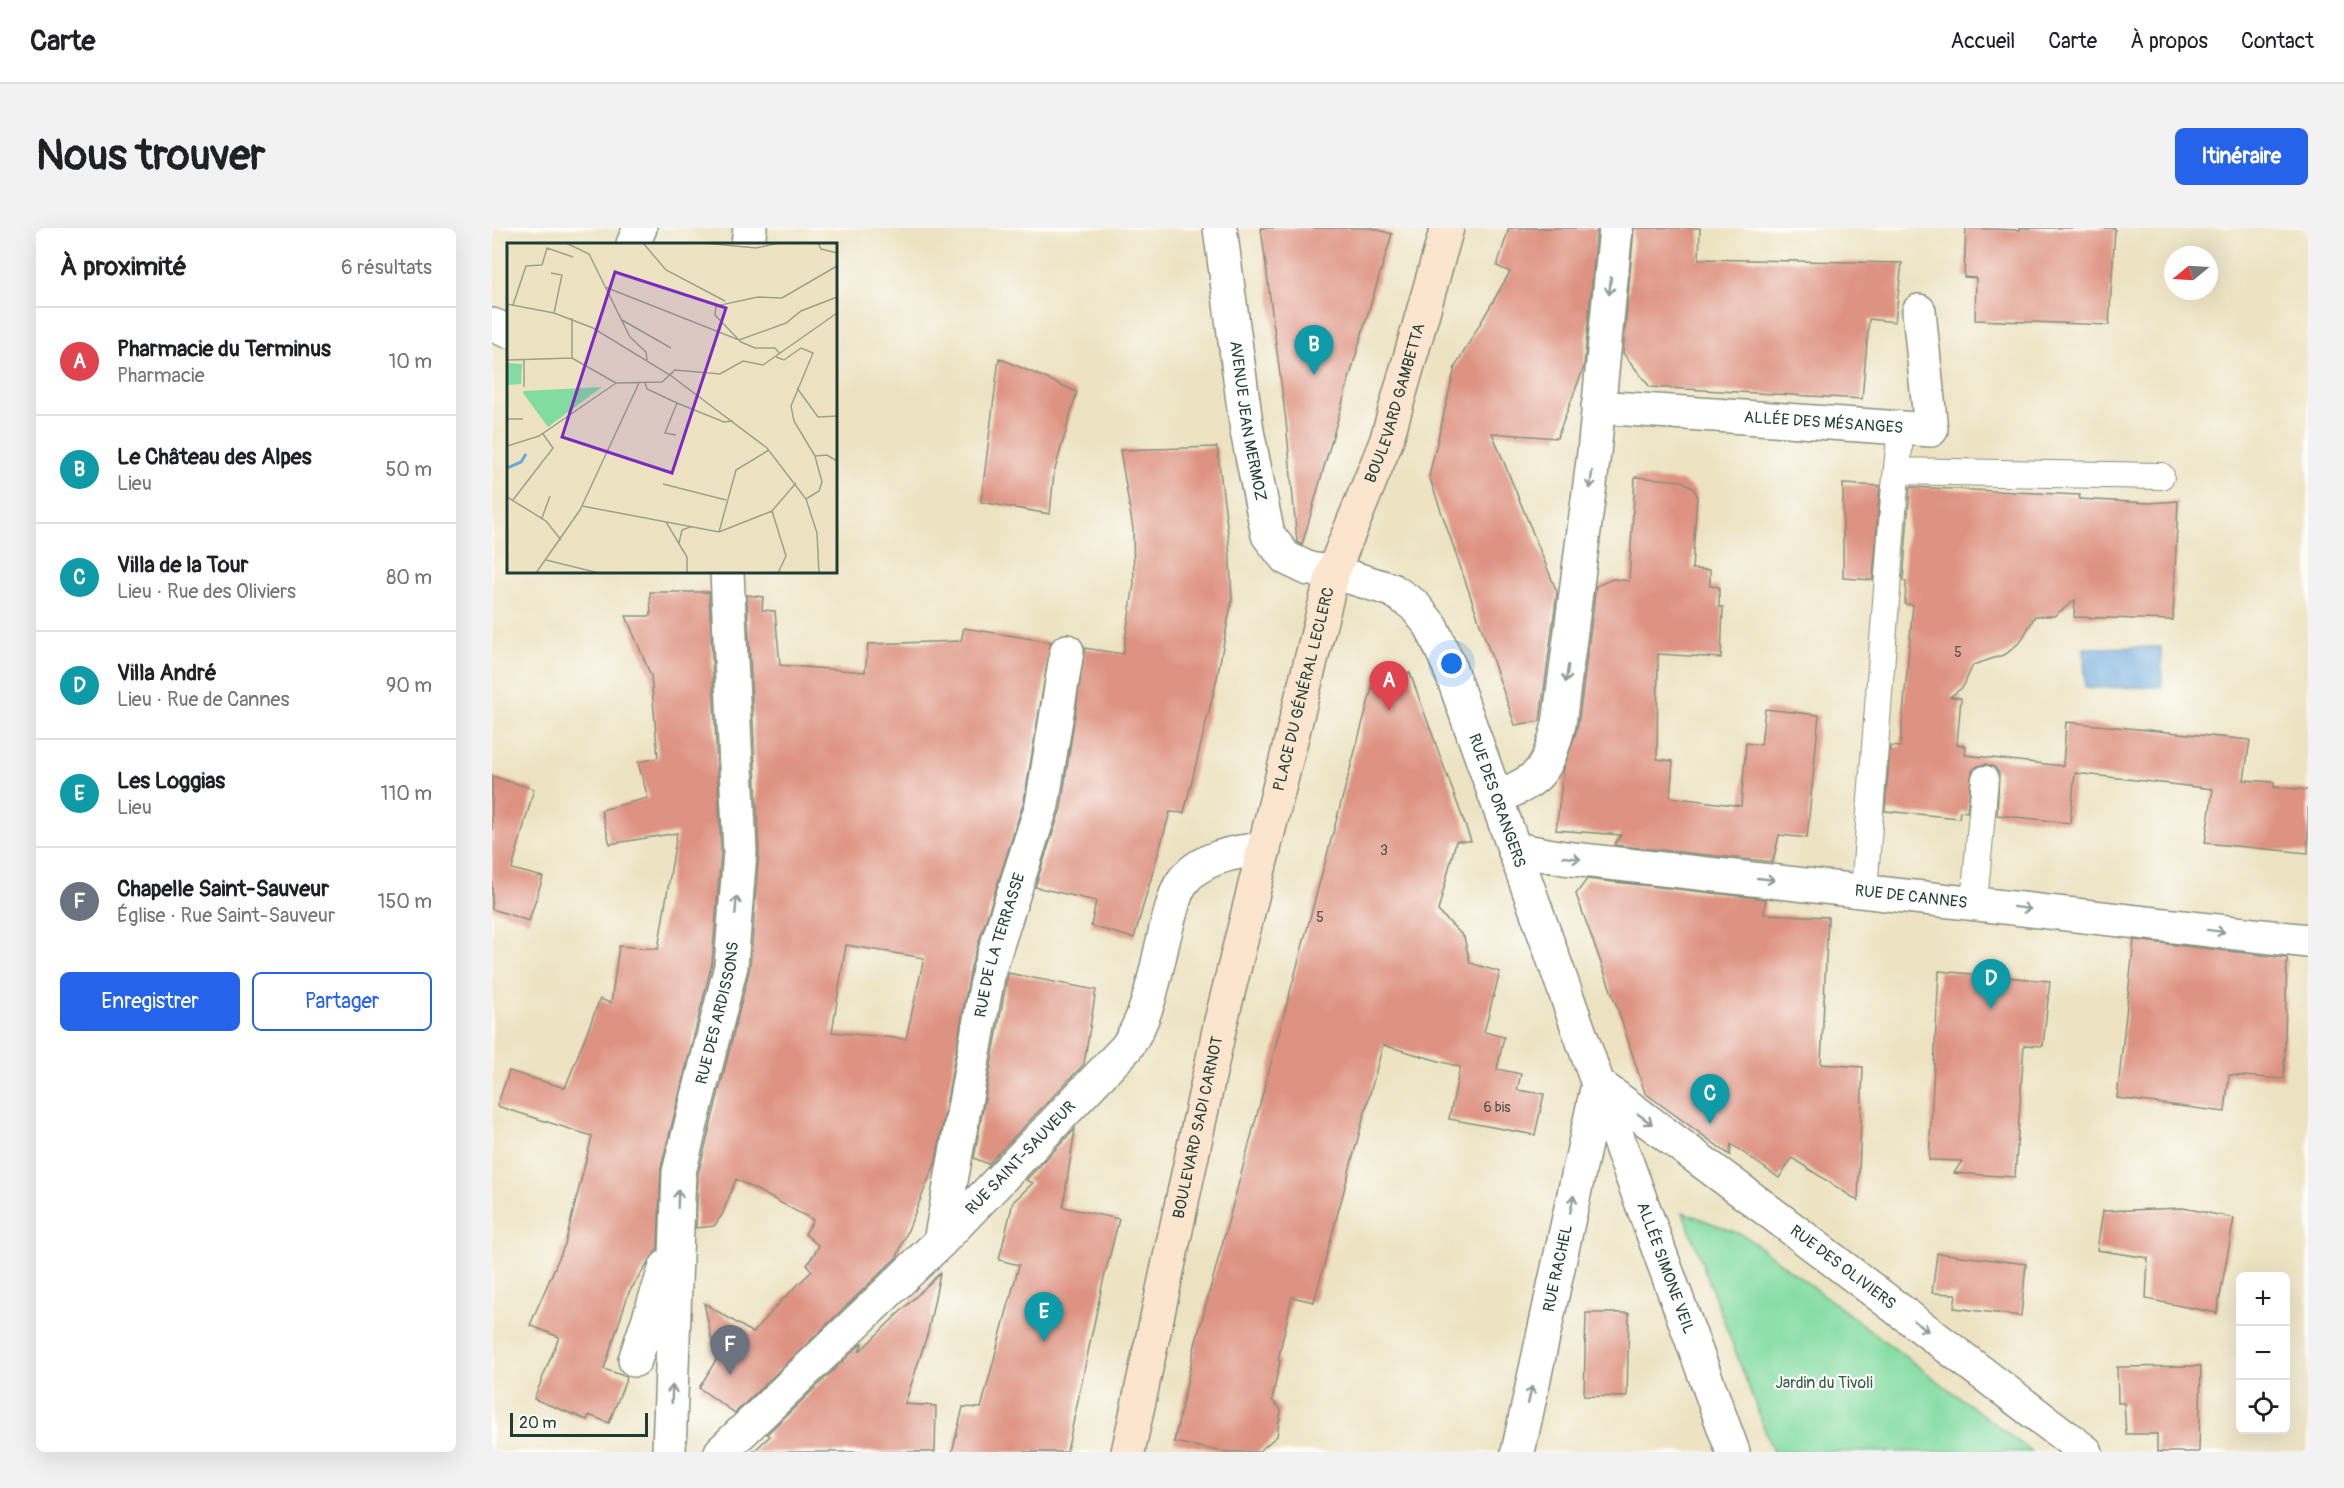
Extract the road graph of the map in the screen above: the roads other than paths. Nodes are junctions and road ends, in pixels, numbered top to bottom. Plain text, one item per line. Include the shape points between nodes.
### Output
1 (640, 228) edge
2 (750, 228) edge
3 (1220, 228) edge
4 (1447, 228) edge
5 (1616, 228) edge
6 (633, 243) edge
7 (748, 243) edge
8 (1919, 311) dead end
9 (492, 324) edge
10 (507, 331) edge
11 (1598, 407) junction
12 (1901, 428) junction
13 (1897, 471) junction
14 (2161, 476) dead end
15 (1333, 572) junction
16 (727, 573) edge
17 (1067, 651) dead end
18 (1985, 779) dead end
19 (1496, 797) junction
20 (1275, 805) joint
21 (1514, 849) junction
22 (1264, 850) junction
23 (1864, 891) junction
24 (1974, 903) junction
25 (2308, 941) edge
26 (1598, 1084) junction
27 (677, 1233) junction
28 (940, 1242) junction
29 (635, 1360) dead end
30 (669, 1452) edge
31 (721, 1452) edge
32 (1128, 1452) edge
33 (1518, 1452) edge
34 (1733, 1452) edge
35 (2086, 1452) edge

1 - 6 street
2 - 7 street
3 - 15 street, AVENUE JEAN MERMOZ via 1247,432 1268,535 1286,558 1309,570
4 - 15 main road, BOULEVARD GAMBETTA via 1386,442
5 -> 11 street
8 - 12 street, ALLÉE DES MÉSANGES via 1931,430
9 - 10 street
11 - 12 street, ALLÉE DES MÉSANGES
11 -> 19 street via 1568,669 1551,756 1533,781
12 - 13 lane
13 - 14 lane
13 - 23 lane
15 - 19 street, RUE DES ORANGERS via 1392,590 1414,606 1431,626
15 - 20 main road, PLACE DU GÉNÉRAL LECLERC
27 -> 16 street, RUE DES ARDISSONS via 679,1172 731,966 740,852
17 - 28 street, RUE DE LA TERRASSE via 1042,805 989,970
18 - 24 lane
19 - 21 street, RUE DES ORANGERS
20 - 22 main road, BOULEVARD SADI CARNOT
21 -> 23 street, RUE DE CANNES
21 - 26 street, RUE DES ORANGERS
22 - 28 street, RUE SAINT-SAUVEUR via 1212,860 1182,882 1173,899 1147,1009 1138,1031 1097,1080
22 - 32 main road, BOULEVARD SADI CARNOT via 1221,1021
23 - 24 street, RUE DE CANNES
24 -> 25 street, RUE DE CANNES
33 -> 26 street, RUE RACHEL
26 - 34 street, ALLÉE SIMONE VEIL
26 -> 35 street, RUE DES OLIVIERS
27 - 29 street
30 -> 27 street, RUE DES ARDISSONS
28 - 31 street, RUE SAINT-SAUVEUR

